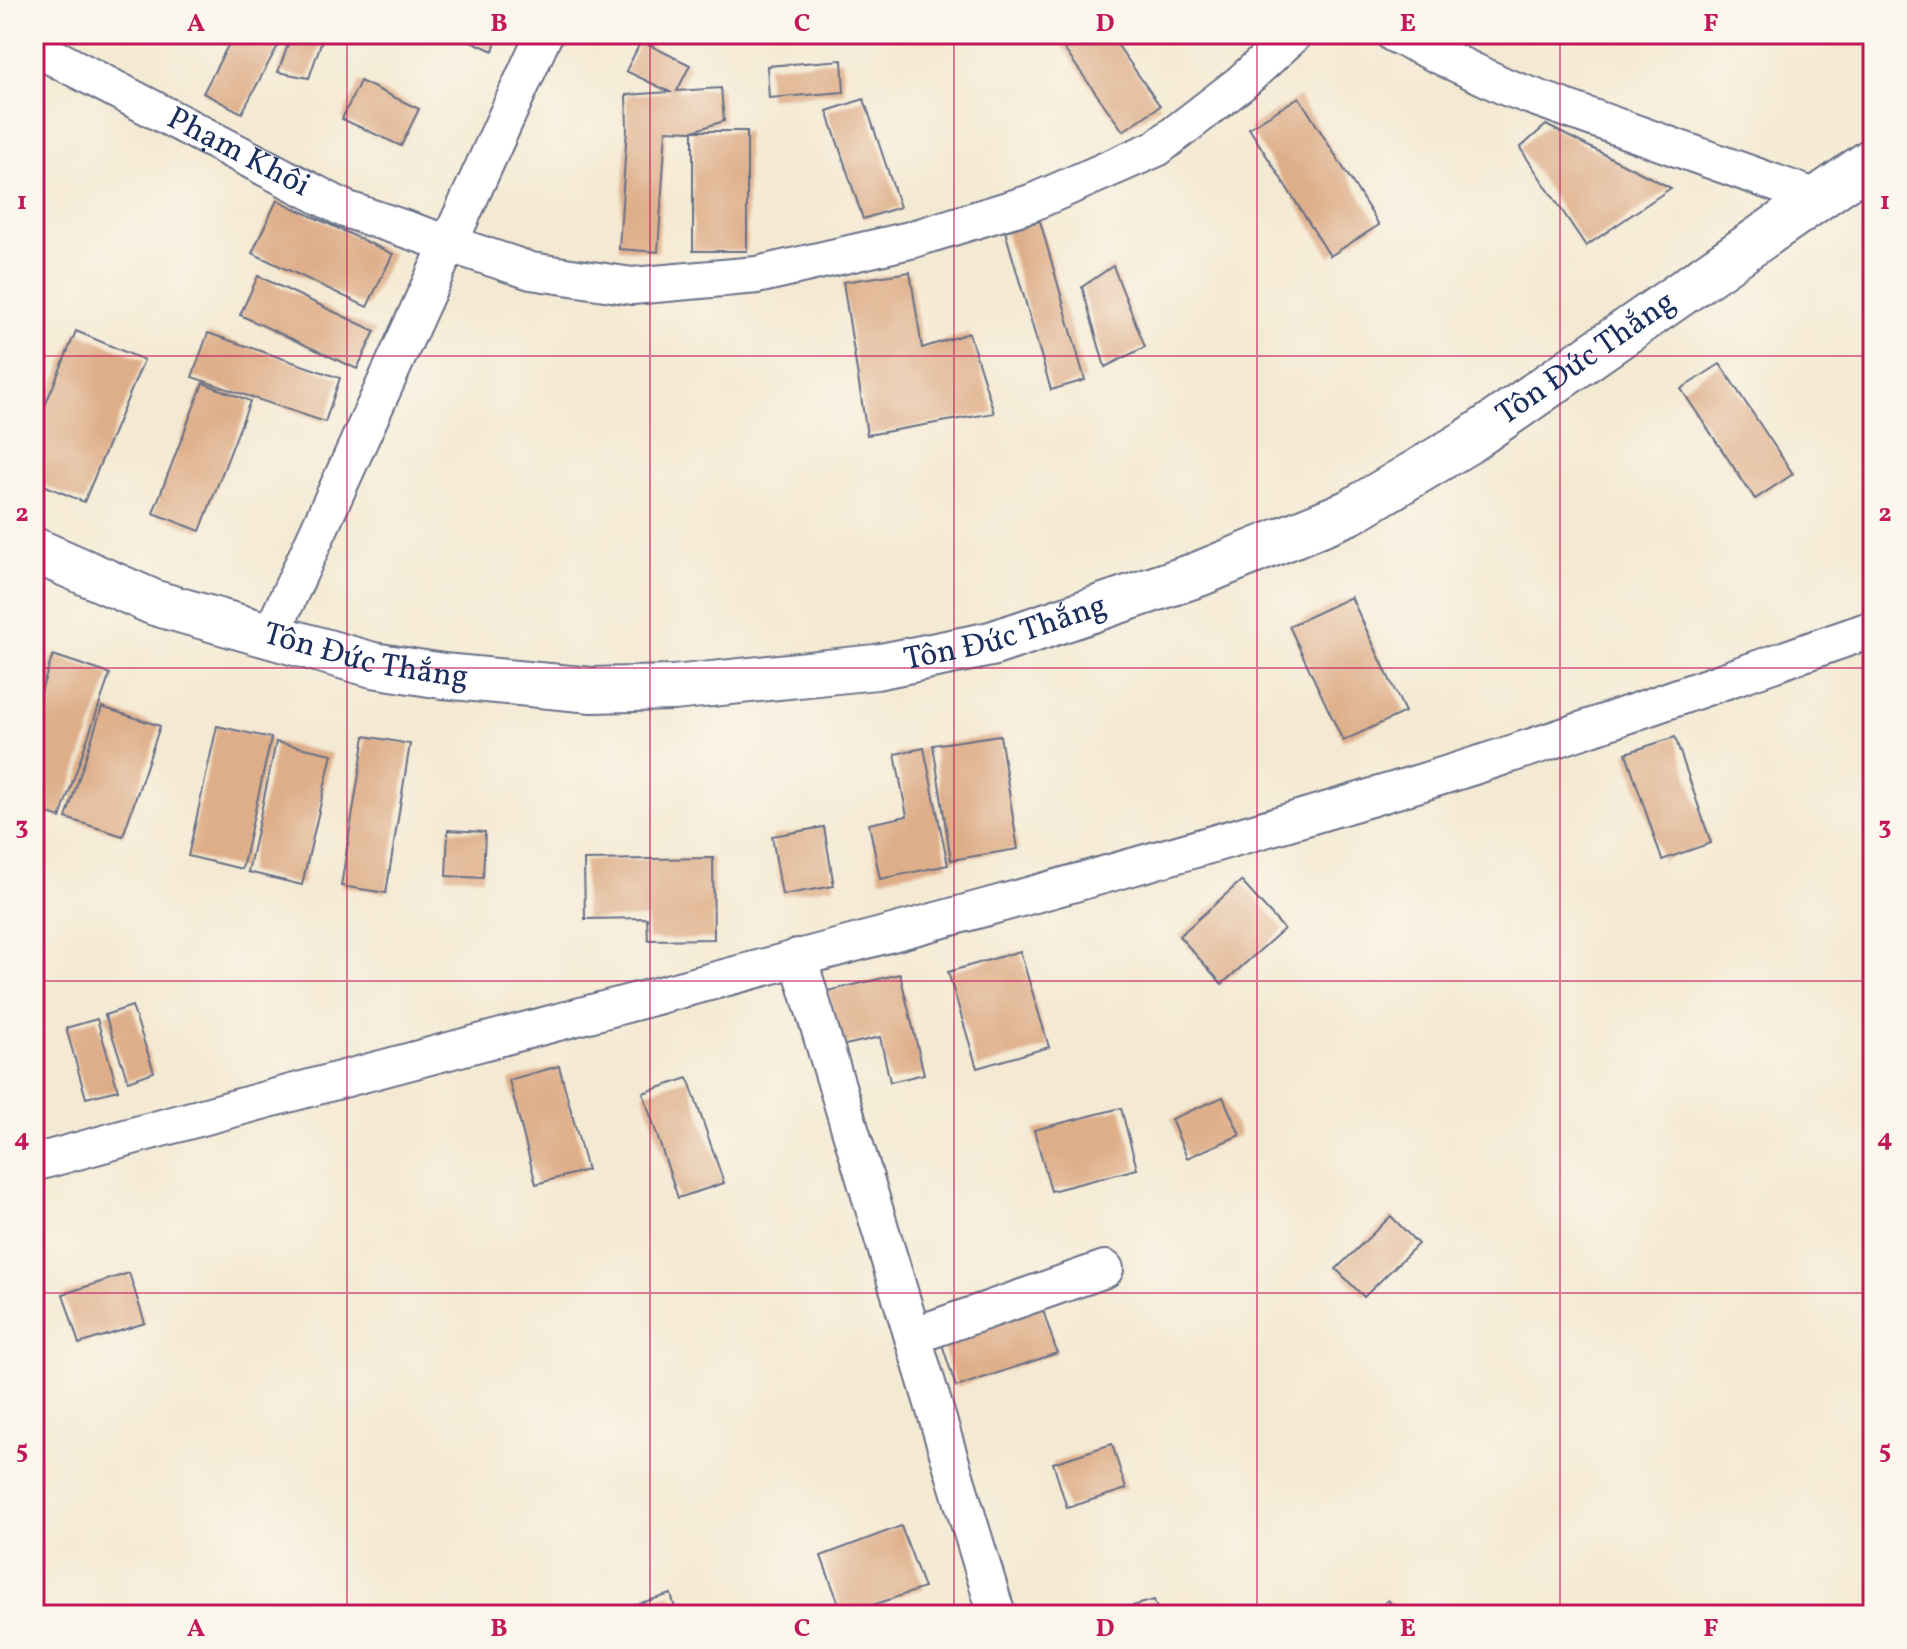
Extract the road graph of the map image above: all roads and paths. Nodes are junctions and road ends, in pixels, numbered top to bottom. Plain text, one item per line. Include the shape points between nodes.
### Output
1 (544, 34) edge
2 (1294, 34) edge
3 (1394, 34) edge
4 (34, 47) edge
5 (1873, 160) edge
6 (1817, 198) junction
7 (449, 243) junction
8 (34, 550) edge
9 (1873, 629) edge
10 (271, 635) junction
11 (798, 957) junction
12 (34, 1163) edge
13 (1105, 1269) dead end
14 (913, 1336) junction
15 (997, 1615) edge

1 - 7 street
2 - 7 street, Phạm Khôi via 1157,148 1031,203 910,240 757,275 632,286 531,271
3 - 6 street via 1506,87
4 - 7 street, Phạm Khôi via 345,209
5 - 6 street, Tôn Đức Thắng
6 - 10 street, Tôn Đức Thắng via 1467,442 1350,512 1199,574 991,644 780,679 592,690 373,665
7 - 10 street
8 - 10 street, Tôn Đức Thắng via 155,603
9 - 11 street via 1431,779 1037,895
11 - 12 street
11 - 14 street
13 - 14 street
14 - 15 street

